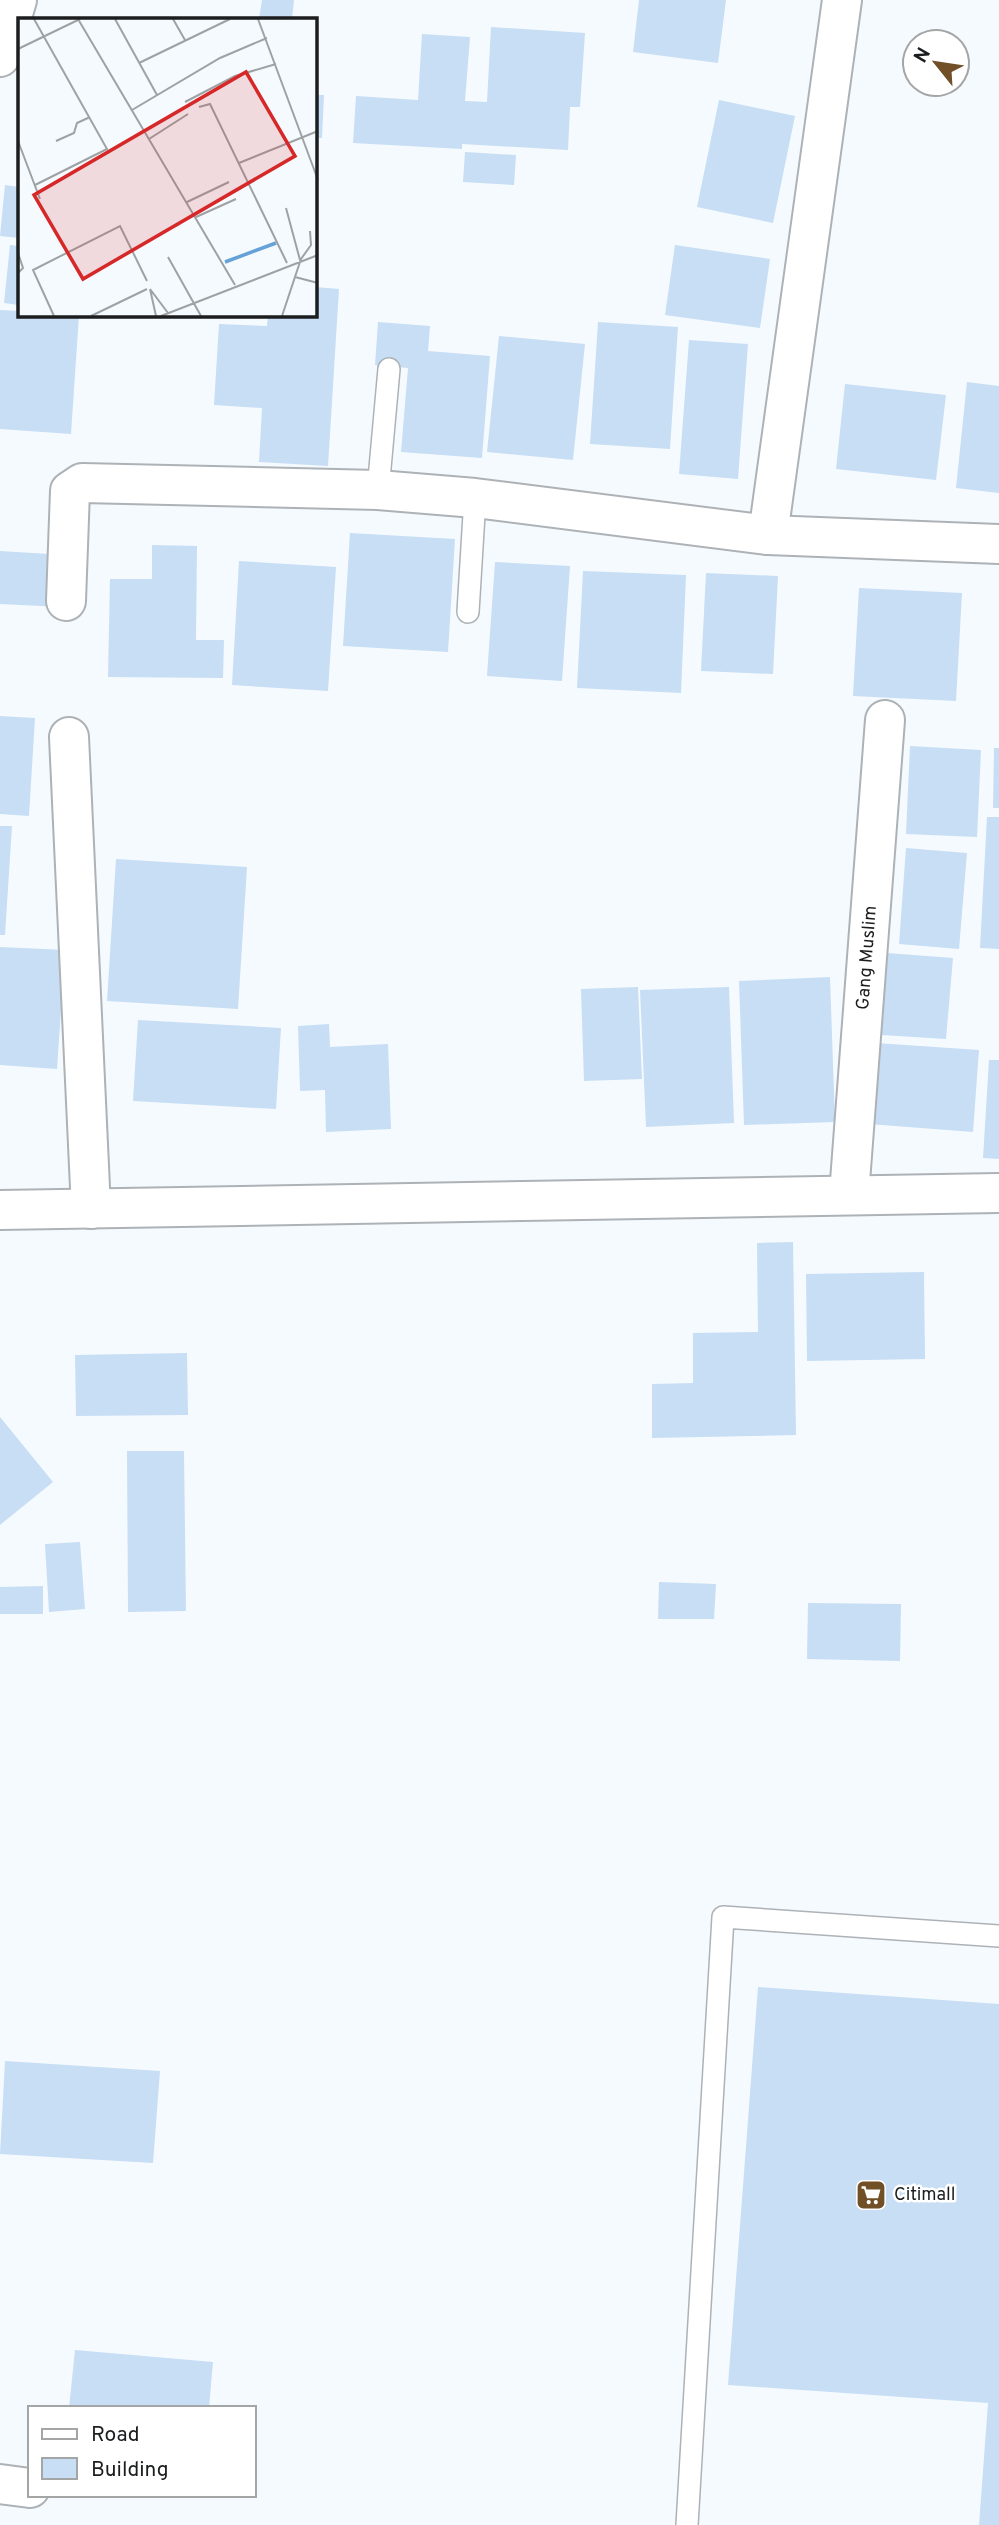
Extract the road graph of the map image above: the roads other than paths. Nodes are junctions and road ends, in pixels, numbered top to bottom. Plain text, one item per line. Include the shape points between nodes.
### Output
1 (17, 0) edge
2 (842, 0) edge
3 (0, 57) edge
4 (388, 369) dead end
5 (378, 490) junction
6 (475, 498) junction
7 (768, 535) junction
8 (999, 544) edge
9 (66, 601) dead end
10 (468, 612) dead end
11 (886, 720) dead end
12 (69, 737) dead end
13 (999, 1193) edge
14 (849, 1195) junction
15 (91, 1209) junction
16 (0, 1210) edge
17 (999, 1936) edge
18 (0, 2484) edge
19 (28, 2488) edge
20 (687, 2525) edge

1 - 3 street
2 - 7 street
4 - 5 lane
5 - 6 street
5 - 9 street via 82,483 70,491
6 - 7 street
6 - 10 lane
7 - 8 street
11 - 14 street, Gang Muslim
12 - 15 street
13 - 14 street
14 - 15 street
15 - 16 street
17 - 20 lane via 723,1917
18 - 19 street

